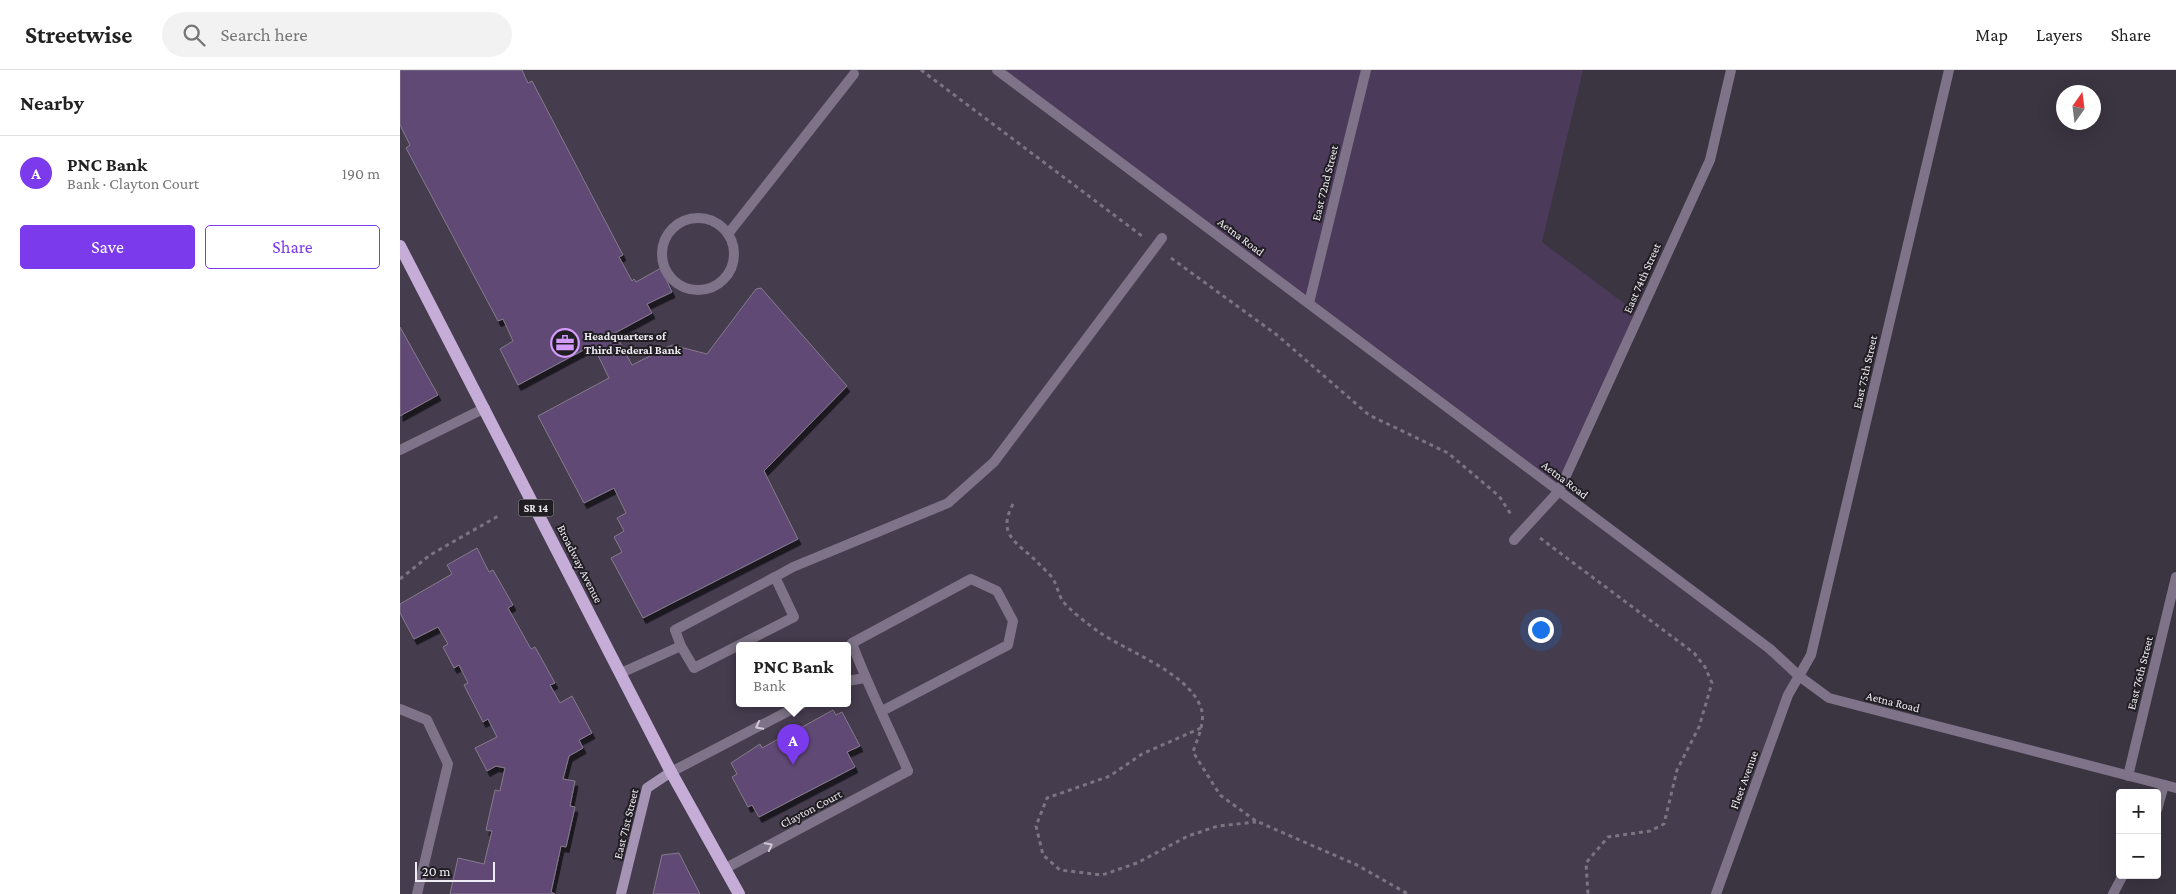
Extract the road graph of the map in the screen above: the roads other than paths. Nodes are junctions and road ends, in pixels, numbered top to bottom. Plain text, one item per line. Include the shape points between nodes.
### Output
1 (996, 70) edge
2 (1366, 70) edge
3 (1731, 70) edge
4 (1950, 70) edge
5 (854, 74) dead end
6 (728, 234) junction
7 (1162, 238) dead end
8 (400, 246) edge
9 (1309, 303) junction
10 (485, 408) junction
11 (400, 450) edge
12 (1559, 491) junction
13 (1514, 540) dead end
14 (775, 577) junction
15 (2176, 577) edge
16 (745, 642) edge
17 (680, 646) junction
18 (736, 647) edge
19 (621, 674) junction
20 (1799, 676) junction
21 (865, 678) junction
22 (851, 680) edge
23 (796, 707) edge
24 (400, 709) edge
25 (882, 711) junction
26 (671, 772) junction
27 (2128, 776) junction
28 (2164, 785) junction
29 (2176, 788) edge
30 (2161, 796) edge
31 (726, 868) junction
32 (2121, 879) edge
33 (417, 894) edge
34 (621, 894) edge
35 (739, 894) edge
36 (1716, 894) edge
37 (2113, 894) edge

1 - 9 street, Aetna Road
2 - 9 street, East 72nd Street
3 - 12 street, East 74th Street via 1710,160
4 - 20 street, East 75th Street via 1811,655
5 - 6 street
6 - 6 street via 709,219 691,218 675,225 664,239 661,256 666,273 678,286 695,292 713,288 727,277 734,261 733,243
7 - 14 street via 994,462 948,503
8 - 10 main road, Broadway Avenue / SR 14
9 - 12 street, Aetna Road
10 - 11 street
10 - 19 main road, Broadway Avenue / SR 14
12 - 13 street, East 74th Street
12 - 20 street, Aetna Road via 1770,650
14 - 16 street via 794,617
14 - 17 street via 675,630
15 - 27 street, East 76th Street
17 - 18 street via 694,668
17 - 19 street
19 - 26 main road, Broadway Avenue / SR 14
20 - 27 street, Aetna Road via 1829,698
20 - 36 street, Fleet Avenue via 1788,695
21 - 22 street
21 - 25 street
21 - 25 street via 852,644 971,579 997,591 1013,621 1008,645
23 -> 26 street
24 - 33 street via 427,720 448,764
31 -> 25 street, Clayton Court via 908,771
26 - 31 main road, Broadway Avenue / SR 14
26 - 34 main road, East 71st Street via 646,788
27 - 28 street, Aetna Road
28 - 29 street, Aetna Road
28 - 30 street
31 - 35 main road, Broadway Avenue / SR 14
32 - 37 street

